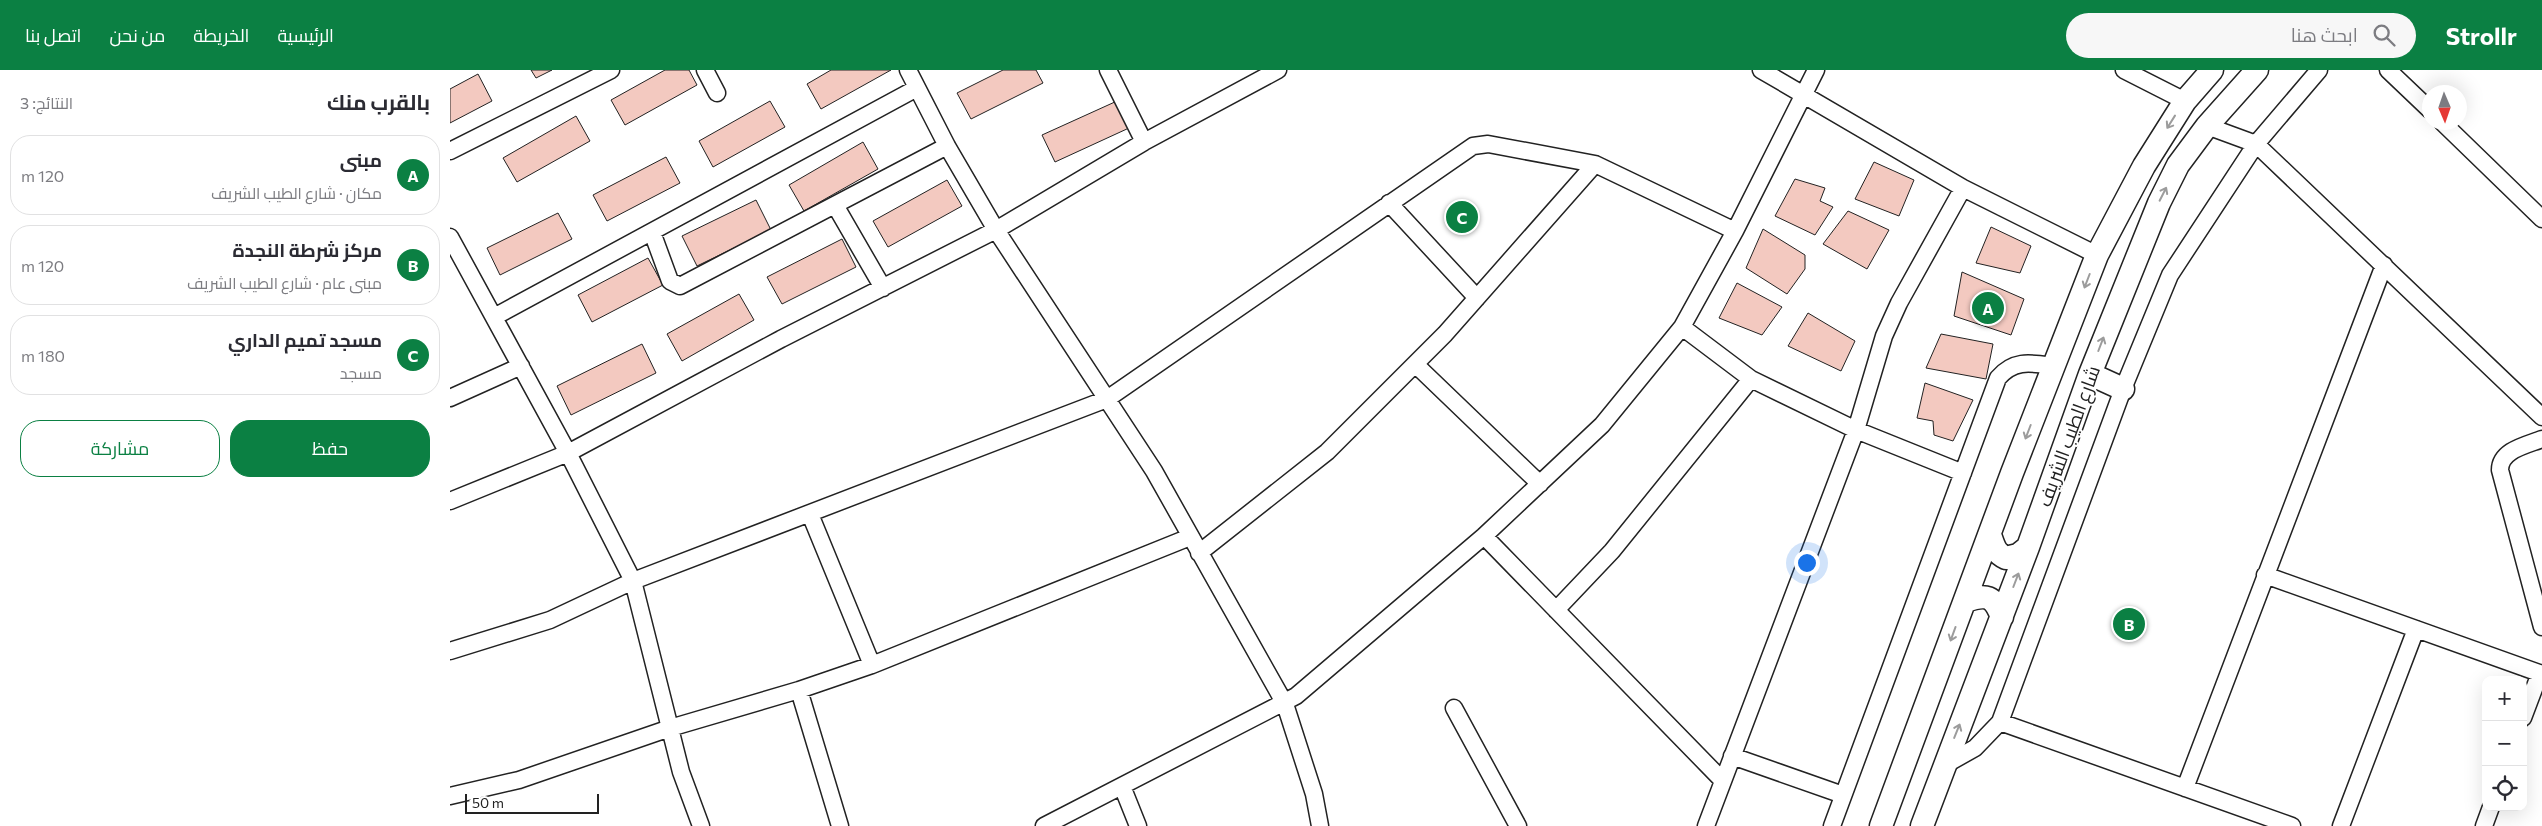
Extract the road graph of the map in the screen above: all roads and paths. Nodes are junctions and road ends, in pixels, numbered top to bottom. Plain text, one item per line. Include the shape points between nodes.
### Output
1 (611, 70) edge
2 (705, 70) edge
3 (908, 70) edge
4 (1108, 70) edge
5 (1278, 70) edge
6 (1761, 70) edge
7 (1816, 70) edge
8 (2124, 70) edge
9 (2212, 70) edge
10 (2257, 70) edge
11 (2319, 70) edge
12 (2388, 70) edge
13 (917, 88) junction
14 (717, 93) dead end
15 (1804, 94) junction
16 (2185, 101) junction
17 (2422, 102) edge
18 (2207, 126) junction
19 (2450, 130) edge
20 (1144, 142) junction
21 (2256, 144) junction
22 (947, 146) junction
23 (450, 151) edge
24 (1595, 164) junction
25 (1963, 188) junction
26 (1389, 203) junction
27 (835, 205) junction
28 (2542, 219) edge
29 (996, 230) junction
30 (1735, 231) junction
31 (652, 232) junction
32 (450, 236) edge
33 (2097, 255) junction
34 (2384, 265) junction
35 (883, 288) junction
36 (1477, 298) junction
37 (494, 317) junction
38 (1682, 327) junction
39 (1415, 364) junction
40 (520, 366) junction
41 (2054, 366) junction
42 (2090, 374) junction
43 (1751, 379) junction
44 (2123, 389) junction
45 (450, 398) edge
46 (1107, 399) junction
47 (2542, 418) edge
48 (1856, 430) junction
49 (2542, 439) edge
50 (568, 453) junction
51 (1963, 473) junction
52 (1540, 484) junction
53 (450, 501) edge
54 (810, 514) junction
55 (1990, 535) junction
56 (1484, 536) junction
57 (1190, 537) junction
58 (2028, 547) junction
59 (1199, 553) junction
60 (2265, 575) junction
61 (633, 581) junction
62 (1965, 601) junction
63 (1556, 610) junction
64 (2002, 617) junction
65 (2542, 627) edge
66 (2416, 630) junction
67 (450, 651) edge
68 (872, 665) junction
69 (2541, 673) edge
70 (799, 690) junction
71 (1285, 704) junction
72 (1454, 708) dead end
73 (2527, 708) edge
74 (2000, 722) junction
75 (670, 728) junction
76 (1732, 756) junction
77 (1944, 766) junction
78 (1723, 781) junction
79 (1122, 786) junction
80 (2185, 788) junction
81 (450, 796) edge
82 (1843, 796) junction
83 (2490, 811) edge
84 (701, 826) edge
85 (840, 826) edge
86 (1044, 826) edge
87 (1138, 826) edge
88 (1320, 826) edge
89 (1518, 826) edge
90 (1706, 826) edge
91 (1832, 826) edge
92 (1881, 826) edge
93 (1922, 826) edge
94 (2292, 826) edge
95 (2341, 826) edge
96 (2484, 826) edge

1 - 23 street
2 - 14 street
3 - 13 street
4 - 20 street
5 - 20 street
6 - 15 street
7 - 15 street
8 - 16 street
9 - 16 main road, شارع الطيب الشريف
10 - 18 main road, شارع الطيب الشريف
11 - 21 street
12 - 17 street
13 - 22 street
13 - 31 street
15 - 25 street
15 - 30 street
16 -> 33 main road, شارع الطيب الشريف via 2144,166
18 - 21 street
42 -> 18 main road, شارع الطيب الشريف via 2158,203 2178,165
19 - 28 street
20 - 29 street
21 - 34 street
21 - 44 street via 2170,275
22 - 27 street
22 - 29 street
24 - 26 street via 1488,144 1474,146
24 - 30 street
24 - 36 street
25 - 33 street
25 - 48 street via 1884,336
26 - 36 street
26 - 46 street
27 - 31 street via 680,286 670,281
27 - 35 street
29 - 35 street
29 - 46 street
30 - 38 street
31 - 37 street
32 - 37 street
33 -> 41 main road, شارع الطيب الشريف
34 - 47 street
34 - 60 street
35 - 50 street
36 - 39 street
37 - 40 street
38 - 43 street
38 - 52 street via 1602,425
39 - 52 street
39 - 59 street via 1327,452
40 - 45 street
40 - 50 street
41 - 51 street via 2016,364 1998,378
41 -> 55 main road, شارع الطيب الشريف
42 - 44 main road
42 - 58 main road, شارع الطيب الشريف
43 - 48 street
43 - 63 street via 1612,551
44 - 74 street
46 - 54 street
46 - 57 street via 1154,470
48 - 51 street
48 - 76 street
49 - 65 street via 2508,453 2500,463 2500,470
50 - 53 street
50 - 61 street
51 - 82 street
52 - 56 street
54 - 61 street
54 - 68 street
55 - 58 main road via 1994,548 2006,558 2018,555
55 - 62 main road, شارع الطيب الشريف
56 - 63 street
56 - 71 street
57 - 59 street
57 - 68 street
64 -> 58 main road, شارع الطيب الشريف
59 - 71 street
60 - 66 street
60 - 80 street
61 - 67 street via 550,620
61 - 75 street
62 - 64 main road via 1987,597 1997,604
62 -> 92 main road, شارع الطيب الشريف
63 - 78 street
77 -> 64 main road, شارع الطيب الشريف
66 - 69 street
66 - 95 street
68 - 70 street
69 - 73 street
70 - 75 street
70 - 85 street
71 - 79 street
71 - 88 street via 1314,794
72 - 89 street
74 - 77 street via 1975,748
74 - 80 street
75 - 81 street via 519,780
75 - 84 street via 681,772
76 - 78 street
76 - 82 street
77 - 93 main road, شارع الطيب الشريف
78 - 90 street
79 - 86 street
79 - 87 street
80 - 94 street
82 - 91 street
83 - 96 street

